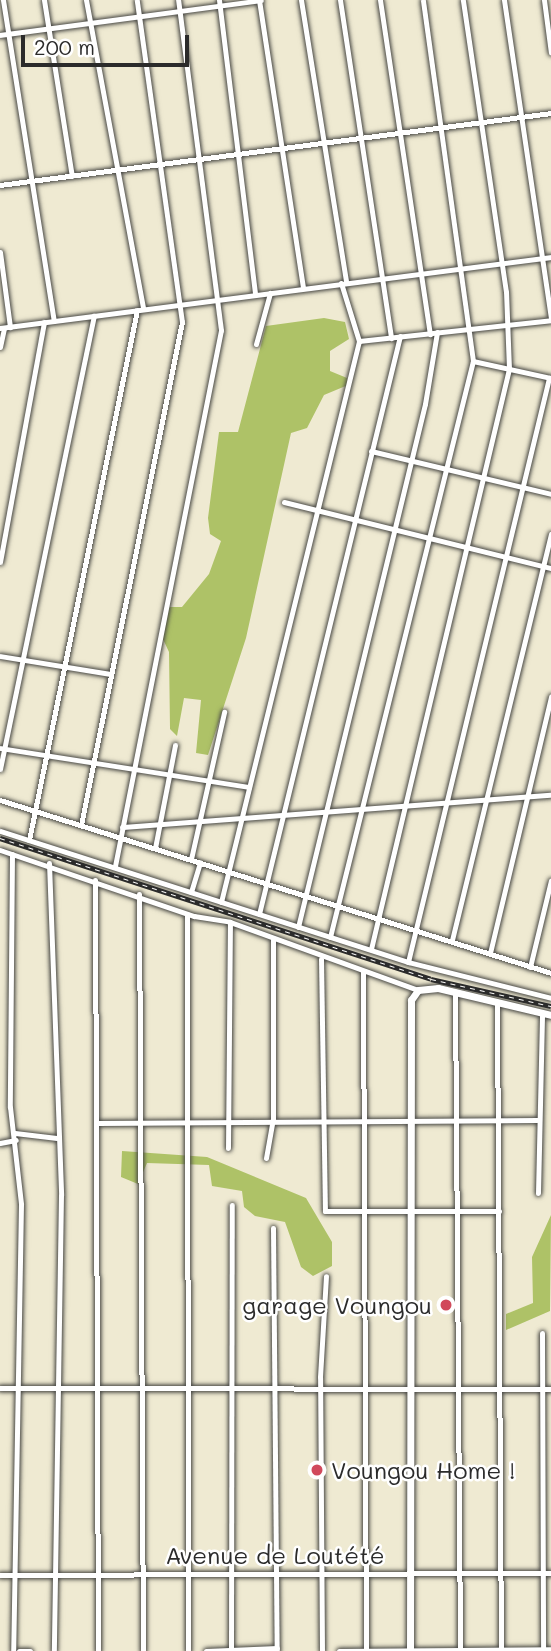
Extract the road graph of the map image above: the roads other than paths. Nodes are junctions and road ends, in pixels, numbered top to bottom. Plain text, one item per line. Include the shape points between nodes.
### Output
1 (3, 0) edge
2 (44, 0) edge
3 (86, 0) edge
4 (137, 0) edge
5 (178, 0) edge
6 (260, 0) edge
7 (300, 0) edge
8 (340, 0) edge
9 (380, 0) edge
10 (423, 0) edge
11 (463, 0) edge
12 (504, 0) edge
13 (544, 0) edge
14 (219, 3) edge
15 (180, 11) junction
16 (138, 17) junction
17 (90, 23) junction
18 (48, 29) junction
19 (8, 34) junction
20 (0, 35) edge
21 (551, 53) edge
22 (551, 113) edge
23 (520, 117) junction
24 (480, 121) junction
25 (441, 125) junction
26 (401, 132) junction
27 (359, 138) junction
28 (319, 144) junction
29 (281, 149) junction
30 (242, 153) junction
31 (201, 159) junction
32 (161, 164) junction
33 (120, 169) junction
34 (72, 176) junction
35 (32, 181) junction
36 (0, 185) edge
37 (0, 252) edge
38 (551, 257) edge
39 (542, 258) junction
40 (502, 262) junction
41 (461, 267) junction
42 (422, 273) junction
43 (382, 278) junction
44 (343, 283) junction
45 (303, 288) junction
46 (270, 293) junction
47 (255, 294) junction
48 (221, 299) junction
49 (181, 304) junction
50 (140, 310) junction
51 (94, 316) junction
52 (551, 319) edge
53 (54, 321) junction
54 (44, 323) junction
55 (510, 324) junction
56 (4, 328) edge
57 (471, 329) junction
58 (433, 333) junction
59 (400, 336) junction
60 (391, 338) junction
61 (357, 340) junction
62 (256, 344) dead end
63 (0, 346) edge
64 (473, 361) junction
65 (509, 369) junction
66 (550, 378) edge
67 (371, 451) junction
68 (411, 460) junction
69 (447, 469) junction
70 (485, 478) junction
71 (522, 487) junction
72 (551, 494) edge
73 (284, 502) dead end
74 (317, 510) junction
75 (355, 520) junction
76 (393, 530) junction
77 (551, 534) edge
78 (432, 540) junction
79 (469, 549) junction
80 (504, 558) junction
81 (0, 562) edge
82 (543, 566) junction
83 (551, 568) edge
84 (0, 656) edge
85 (23, 660) junction
86 (67, 667) junction
87 (110, 674) junction
88 (551, 696) edge
89 (224, 712) dead end
90 (175, 745) dead end
91 (2, 748) edge
92 (49, 755) junction
93 (91, 763) junction
94 (0, 769) edge
95 (131, 771) junction
96 (169, 777) junction
97 (208, 783) junction
98 (249, 787) junction
99 (551, 795) edge
100 (527, 796) junction
101 (0, 800) edge
102 (487, 800) junction
103 (444, 804) junction
104 (407, 807) junction
105 (365, 810) junction
106 (34, 813) junction
107 (324, 815) junction
108 (283, 818) junction
109 (242, 821) junction
110 (200, 823) junction
111 (81, 825) junction
112 (122, 827) junction
113 (160, 827) junction
114 (0, 831) edge
115 (120, 838) junction
116 (29, 841) junction
117 (155, 848) junction
118 (0, 850) edge
119 (12, 854) junction
120 (191, 859) junction
121 (200, 862) junction
122 (49, 863) junction
123 (115, 866) junction
124 (229, 871) junction
125 (96, 880) junction
126 (551, 880) edge
127 (267, 883) junction
128 (191, 892) junction
129 (139, 894) junction
130 (305, 895) junction
131 (221, 902) junction
132 (341, 906) junction
133 (187, 914) junction
134 (259, 915) junction
135 (380, 917) junction
136 (230, 922) junction
137 (298, 927) junction
138 (416, 929) junction
139 (330, 937) junction
140 (273, 940) junction
141 (452, 940) junction
142 (371, 949) junction
143 (490, 953) junction
144 (321, 958) junction
145 (408, 962) junction
146 (530, 967) junction
147 (363, 972) junction
148 (551, 973) edge
149 (418, 990) junction
150 (455, 993) junction
151 (551, 998) edge
152 (497, 1004) junction
153 (542, 1013) junction
154 (551, 1015) edge
155 (320, 1119) junction
156 (273, 1120) junction
157 (537, 1120) junction
158 (184, 1121) junction
159 (228, 1121) junction
160 (365, 1121) junction
161 (497, 1121) junction
162 (142, 1122) junction
163 (407, 1122) junction
164 (98, 1123) junction
165 (456, 1123) junction
166 (15, 1137) junction
167 (57, 1138) junction
168 (0, 1143) edge
169 (228, 1148) dead end
170 (266, 1158) dead end
171 (538, 1193) dead end
172 (232, 1205) dead end
173 (499, 1211) junction
174 (456, 1212) junction
175 (363, 1213) junction
176 (410, 1213) junction
177 (272, 1228) dead end
178 (326, 1276) dead end
179 (542, 1332) dead end
180 (0, 1388) edge
181 (98, 1389) junction
182 (141, 1389) junction
183 (186, 1389) junction
184 (230, 1389) junction
185 (498, 1389) junction
186 (541, 1389) junction
187 (551, 1389) edge
188 (13, 1390) junction
189 (53, 1390) junction
190 (276, 1390) junction
191 (364, 1390) junction
192 (411, 1390) junction
193 (457, 1390) junction
194 (321, 1391) junction
195 (366, 1572) junction
196 (458, 1572) junction
197 (54, 1573) junction
198 (99, 1573) junction
199 (143, 1573) junction
200 (187, 1573) junction
201 (233, 1573) junction
202 (411, 1573) junction
203 (499, 1573) junction
204 (542, 1573) junction
205 (551, 1573) edge
206 (12, 1574) junction
207 (322, 1574) junction
208 (0, 1575) edge
209 (277, 1575) junction
210 (277, 1649) edge
211 (551, 1649) edge
212 (231, 1650) edge
213 (460, 1650) edge
214 (500, 1650) edge
215 (542, 1650) edge
216 (13, 1651) edge
217 (19, 1651) edge
218 (30, 1651) edge
219 (54, 1651) edge
220 (98, 1651) edge
221 (143, 1651) edge
222 (188, 1651) edge
223 (206, 1651) edge
224 (322, 1651) edge
225 (339, 1651) edge
226 (366, 1651) edge
227 (410, 1651) edge

1 - 19 street
2 - 18 street
3 - 17 street
4 - 16 street
5 - 15 street
6 - 14 street
6 - 29 street
7 - 28 street
8 - 27 street
9 - 26 street
10 - 25 street
11 - 24 street
12 - 23 street
13 - 21 street
14 - 15 street
14 - 30 street
15 - 16 street
15 - 31 street
16 - 17 street
16 - 32 street
17 - 18 street
17 - 33 street
18 - 19 street
18 - 34 street
19 - 20 street
19 - 35 street
22 - 23 street
23 - 24 street
23 - 39 street
24 - 25 street
24 - 40 street
25 - 26 street
25 - 41 street
26 - 27 street
26 - 42 street
27 - 28 street
27 - 43 street
28 - 29 street
28 - 44 street
29 - 30 street
29 - 45 street
30 - 31 street
30 - 47 street
31 - 32 street
31 - 48 street
32 - 33 street
32 - 49 street
33 - 34 street
33 - 50 street
34 - 35 street
35 - 36 street
35 - 53 street
37 - 56 street
38 - 39 street
39 - 40 street
39 - 52 street
40 - 41 street
40 - 55 street
41 - 42 street
41 - 57 street
42 - 43 street
42 - 58 street
43 - 44 street
43 - 60 street
44 - 45 street
44 - 61 street
45 - 46 street
46 - 47 street
46 - 62 street
47 - 48 street
48 - 49 street
48 - 95 street via 221,330
49 - 50 street
49 - 87 street
50 - 51 street
50 - 86 street
51 - 53 street
51 - 85 street
52 - 55 street
53 - 54 street
54 - 56 street
54 - 81 street
55 - 57 street
55 - 65 street
56 - 63 street
57 - 58 street
57 - 64 street
58 - 59 street
58 - 68 street
59 - 60 street
59 - 67 street
60 - 61 street
61 - 74 street
64 - 65 street
64 - 69 street
65 - 66 street
65 - 70 street
66 - 71 street
67 - 68 street
67 - 75 street
68 - 69 street
68 - 76 street
69 - 70 street
69 - 78 street
70 - 71 street
70 - 79 street
71 - 72 street
71 - 80 street
73 - 74 street
74 - 75 street
74 - 98 street
75 - 76 street
75 - 108 street
76 - 78 street
76 - 107 street
77 - 82 street
78 - 79 street
78 - 105 street
79 - 80 street
79 - 104 street
80 - 82 street
80 - 103 street
82 - 83 street
82 - 102 street
84 - 85 street
85 - 86 street
85 - 91 street
86 - 87 street
86 - 92 street
87 - 93 street
88 - 100 street
89 - 97 street
90 - 96 street
91 - 92 street
91 - 94 street
92 - 93 street
92 - 106 street
93 - 95 street
93 - 111 street
95 - 96 street
95 - 112 street
96 - 97 street
96 - 113 street
97 - 98 street
97 - 110 street
98 - 109 street
99 - 100 street
100 - 102 street
100 - 143 street
101 - 106 street
102 - 103 street
102 - 141 street
103 - 104 street
103 - 138 street
104 - 105 street
104 - 135 street
105 - 107 street
105 - 132 street
106 - 111 street
106 - 116 street
107 - 108 street
107 - 130 street
108 - 109 street
108 - 127 street
109 - 110 street
109 - 124 street
110 - 113 street
110 - 120 street
111 - 115 street
112 - 113 street
112 - 115 street
113 - 117 street
114 - 116 street
115 - 117 street
115 - 123 street
116 - 123 street
117 - 120 street
118 - 119 street
119 - 122 street
119 - 166 street
120 - 121 street
121 - 124 street
121 - 128 street
122 - 125 street
122 - 167 street
123 - 128 street
124 - 127 street
124 - 131 street
125 - 129 street
125 - 164 street
126 - 146 street
127 - 130 street
127 - 134 street
128 - 131 street
129 - 133 street
129 - 162 street
130 - 132 street
130 - 137 street
131 - 134 street
132 - 135 street
132 - 139 street
133 - 136 street
133 - 158 street
134 - 137 street
135 - 138 street
135 - 142 street
136 - 140 street
136 - 159 street
137 - 139 street
138 - 141 street
138 - 145 street
139 - 142 street
140 - 144 street
140 - 156 street
141 - 143 street
142 - 145 street
143 - 146 street
144 - 147 street
144 - 155 street
145 - 151 street
146 - 148 street
147 - 149 street
147 - 160 street
149 - 150 street
149 - 163 street via 409,1011
150 - 152 street
150 - 165 street
152 - 153 street
152 - 161 street
153 - 154 street
153 - 157 street
155 - 156 street
155 - 160 street
155 - 175 street via 323,1208
156 - 159 street
156 - 170 street
157 - 161 street
157 - 171 street
158 - 159 street
158 - 162 street
158 - 183 street
159 - 169 street
160 - 163 street
160 - 175 street
161 - 165 street
161 - 173 street
162 - 164 street
162 - 182 street
163 - 165 street
163 - 176 street
164 - 181 street
165 - 174 street
166 - 167 street
166 - 168 street
166 - 188 street via 20,1232
167 - 189 street
172 - 184 street
173 - 174 street
173 - 185 street
174 - 176 street
174 - 193 street
175 - 176 street
175 - 191 street
176 - 192 street
177 - 190 street
178 - 194 street
179 - 186 street
180 - 188 street
181 - 182 street
181 - 189 street
181 - 198 street
182 - 183 street
182 - 199 street
183 - 184 street
183 - 200 street
184 - 190 street
184 - 201 street
185 - 186 street
185 - 193 street
185 - 203 street
186 - 187 street
186 - 204 street
188 - 189 street
188 - 206 street
189 - 197 street
190 - 194 street
190 - 209 street
191 - 192 street
191 - 194 street
191 - 195 street
192 - 193 street
192 - 202 street
193 - 196 street
194 - 207 street
195 - 202 street, Avenue de Loutété
195 - 207 street, Avenue de Loutété
195 - 226 street
196 - 202 street, Avenue de Loutété
196 - 203 street, Avenue de Loutété
196 - 213 street
197 - 198 street, Avenue de Loutété
197 - 206 street, Avenue de Loutété
197 - 219 street
198 - 199 street, Avenue de Loutété
198 - 220 street
199 - 200 street, Avenue de Loutété
199 - 221 street
200 - 201 street, Avenue de Loutété
200 - 222 street
201 - 209 street, Avenue de Loutété
201 - 212 street
202 - 227 street
203 - 204 street, Avenue de Loutété
203 - 214 street
204 - 205 street, Avenue de Loutété
204 - 215 street
206 - 208 street, Avenue de Loutété
206 - 216 street
207 - 209 street, Avenue de Loutété
207 - 224 street
209 - 210 street
210 - 212 street
211 - 215 street
212 - 223 street
213 - 214 street
213 - 227 street
214 - 215 street
217 - 218 street
225 - 226 street
226 - 227 street

